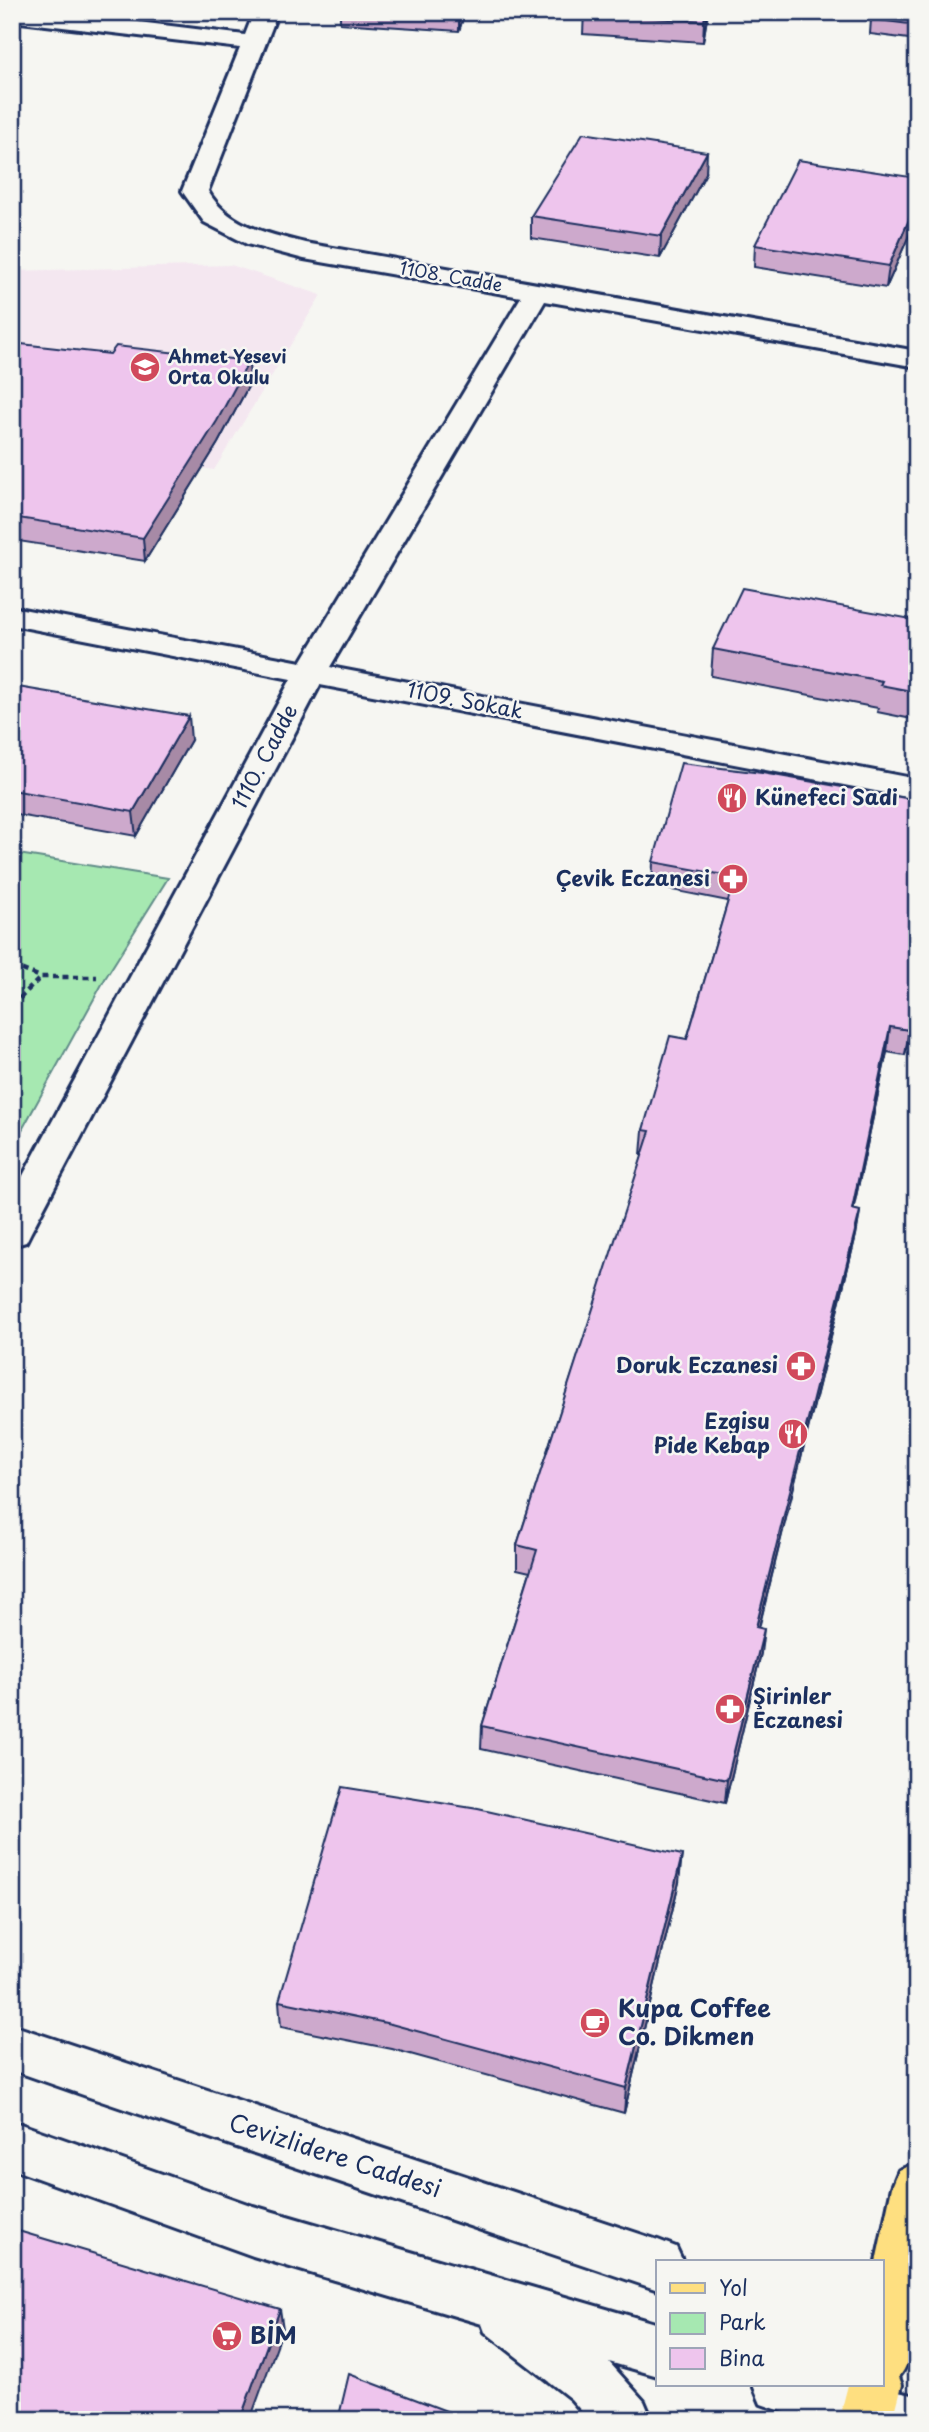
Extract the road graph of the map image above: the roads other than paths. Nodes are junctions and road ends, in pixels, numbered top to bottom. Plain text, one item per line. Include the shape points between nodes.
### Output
1 (266, 12) edge
2 (12, 14) edge
3 (255, 43) junction
4 (537, 292) junction
5 (917, 359) edge
6 (12, 616) edge
7 (311, 672) junction
8 (917, 789) edge
9 (12, 1232) edge
10 (12, 2047) edge
11 (12, 2145) edge
12 (917, 2187) edge
13 (656, 2264) edge
14 (488, 2302) junction
15 (656, 2349) edge
16 (884, 2367) edge
17 (625, 2420) edge

1 - 3 street, 1108. Cadde
2 - 3 street
3 - 4 street, 1108. Cadde via 195,191 202,209 223,225 270,242
4 - 5 street, 1108. Cadde
4 - 7 street, 1110. Cadde
6 - 7 street, 1109. Sokak
7 - 8 street, 1109. Sokak
7 - 9 street, 1110. Cadde
10 - 13 street, Cevizlidere Caddesi via 131,2091 520,2215
11 - 14 street via 253,2231
12 - 16 main road
14 - 15 street
14 - 17 street via 590,2380

